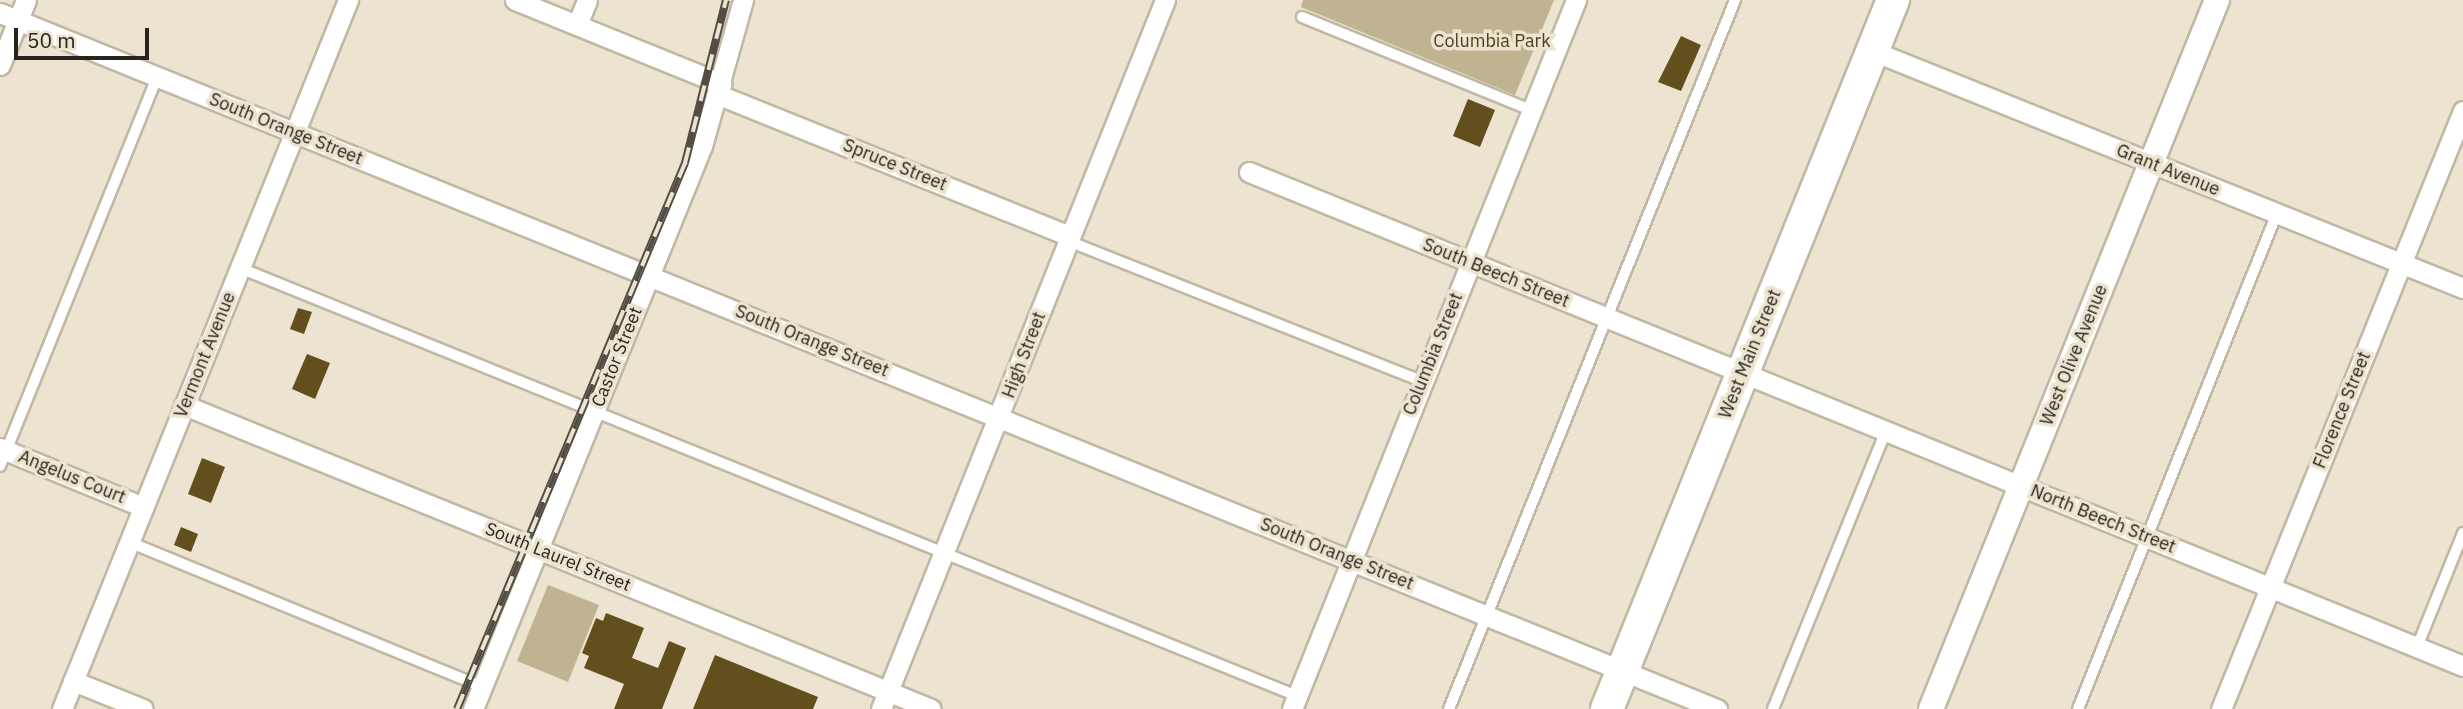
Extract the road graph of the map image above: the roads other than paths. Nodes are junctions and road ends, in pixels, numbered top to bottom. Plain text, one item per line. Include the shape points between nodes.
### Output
1 (26, 0) edge
2 (348, 0) edge
3 (515, 0) edge
4 (587, 0) edge
5 (743, 0) edge
6 (1164, 0) edge
7 (1576, 0) edge
8 (1735, 0) edge
9 (1894, 0) edge
10 (2217, 0) edge
11 (9, 17) edge
12 (1302, 17) dead end
13 (577, 25) junction
14 (1873, 51) junction
15 (0, 65) edge
16 (157, 77) junction
17 (721, 90) junction
18 (1531, 110) junction
19 (2463, 111) edge
20 (294, 132) junction
21 (2151, 163) junction
22 (1249, 172) dead end
23 (2277, 213) junction
24 (1069, 238) junction
25 (1470, 262) junction
26 (2402, 263) junction
27 (240, 268) junction
28 (650, 275) junction
29 (2463, 288) edge
30 (1607, 318) junction
31 (1743, 373) junction
32 (1422, 381) junction
33 (184, 405) junction
34 (594, 412) junction
35 (1000, 416) junction
36 (1886, 431) junction
37 (2, 455) edge
38 (2021, 486) junction
39 (143, 507) junction
40 (2463, 533) edge
41 (2146, 537) junction
42 (129, 542) junction
43 (538, 549) junction
44 (943, 553) junction
45 (1351, 560) junction
46 (2270, 587) junction
47 (1487, 616) junction
48 (2417, 647) junction
49 (2463, 666) edge
50 (1623, 671) junction
51 (73, 681) junction
52 (482, 687) junction
53 (884, 700) edge
54 (1294, 703) edge
55 (62, 709) edge
56 (143, 709) edge
57 (473, 709) edge
58 (931, 709) edge
59 (1450, 709) edge
60 (1607, 709) edge
61 (1717, 709) edge
62 (1773, 709) edge
63 (1931, 709) edge
64 (2078, 709) edge
65 (2221, 709) edge

1 - 11 street
2 - 20 street, Vermont Avenue
3 - 13 street, Spruce Street
4 - 13 street
5 - 17 street, Castor Street
6 - 24 street, High Street
7 - 18 street, Columbia Street
8 - 30 lane
9 - 14 main road, West Main Street
10 - 21 street, West Olive Avenue
11 - 15 street
11 - 16 street, South Orange Street
12 - 18 lane
13 - 17 street, Spruce Street
14 - 21 street, Grant Avenue
14 - 31 main road, West Main Street
16 - 20 street, South Orange Street
16 - 37 lane
17 - 24 street, Spruce Street
17 - 28 street, Castor Street
18 - 25 street, Columbia Street
19 - 26 street, Florence Street
20 - 27 street, Vermont Avenue
20 - 28 street, South Orange Street
21 - 23 street, Grant Avenue
21 - 38 street, West Olive Avenue
22 - 25 street, South Beech Street
23 - 26 street, Grant Avenue
23 - 41 lane
24 - 32 lane
24 - 35 street, High Street
25 - 30 street, South Beech Street
25 - 32 street, Columbia Street
26 - 29 street, Grant Avenue
26 - 46 street, Florence Street
27 - 33 street, Vermont Avenue
27 - 34 lane
28 - 34 street, Castor Street
28 - 35 street, South Orange Street
30 - 31 street, South Beech Street
30 - 47 lane
31 - 36 street, North Beech Street
31 - 50 main road, West Main Street
32 - 45 street, Columbia Street
33 - 39 street, Vermont Avenue
33 - 43 street, South Laurel Street
34 - 43 street, Castor Street
34 - 44 lane
35 - 44 street, High Street
35 - 45 street, South Orange Street
36 - 38 street, North Beech Street
36 - 62 lane
37 - 39 street, Angelus Court
38 - 41 street, North Beech Street
38 - 63 street, West Olive Avenue
39 - 42 street, Vermont Avenue
40 - 48 lane
41 - 46 street, North Beech Street
41 - 64 lane
42 - 51 street, Vermont Avenue
42 - 52 lane
43 - 52 street, Castor Street
43 - 53 street, South Laurel Street
44 - 53 street, High Street
44 - 54 lane
45 - 47 street, South Orange Street
45 - 54 street, Columbia Street
46 - 48 street, North Beech Street
46 - 65 street, Florence Street
47 - 50 street, South Orange Street
47 - 59 lane
48 - 49 street, North Beech Street
50 - 60 main road, West Main Street
50 - 61 street, South Orange Street
51 - 55 street, Vermont Avenue
51 - 56 street
52 - 57 street, Castor Street
53 - 58 street, South Laurel Street

